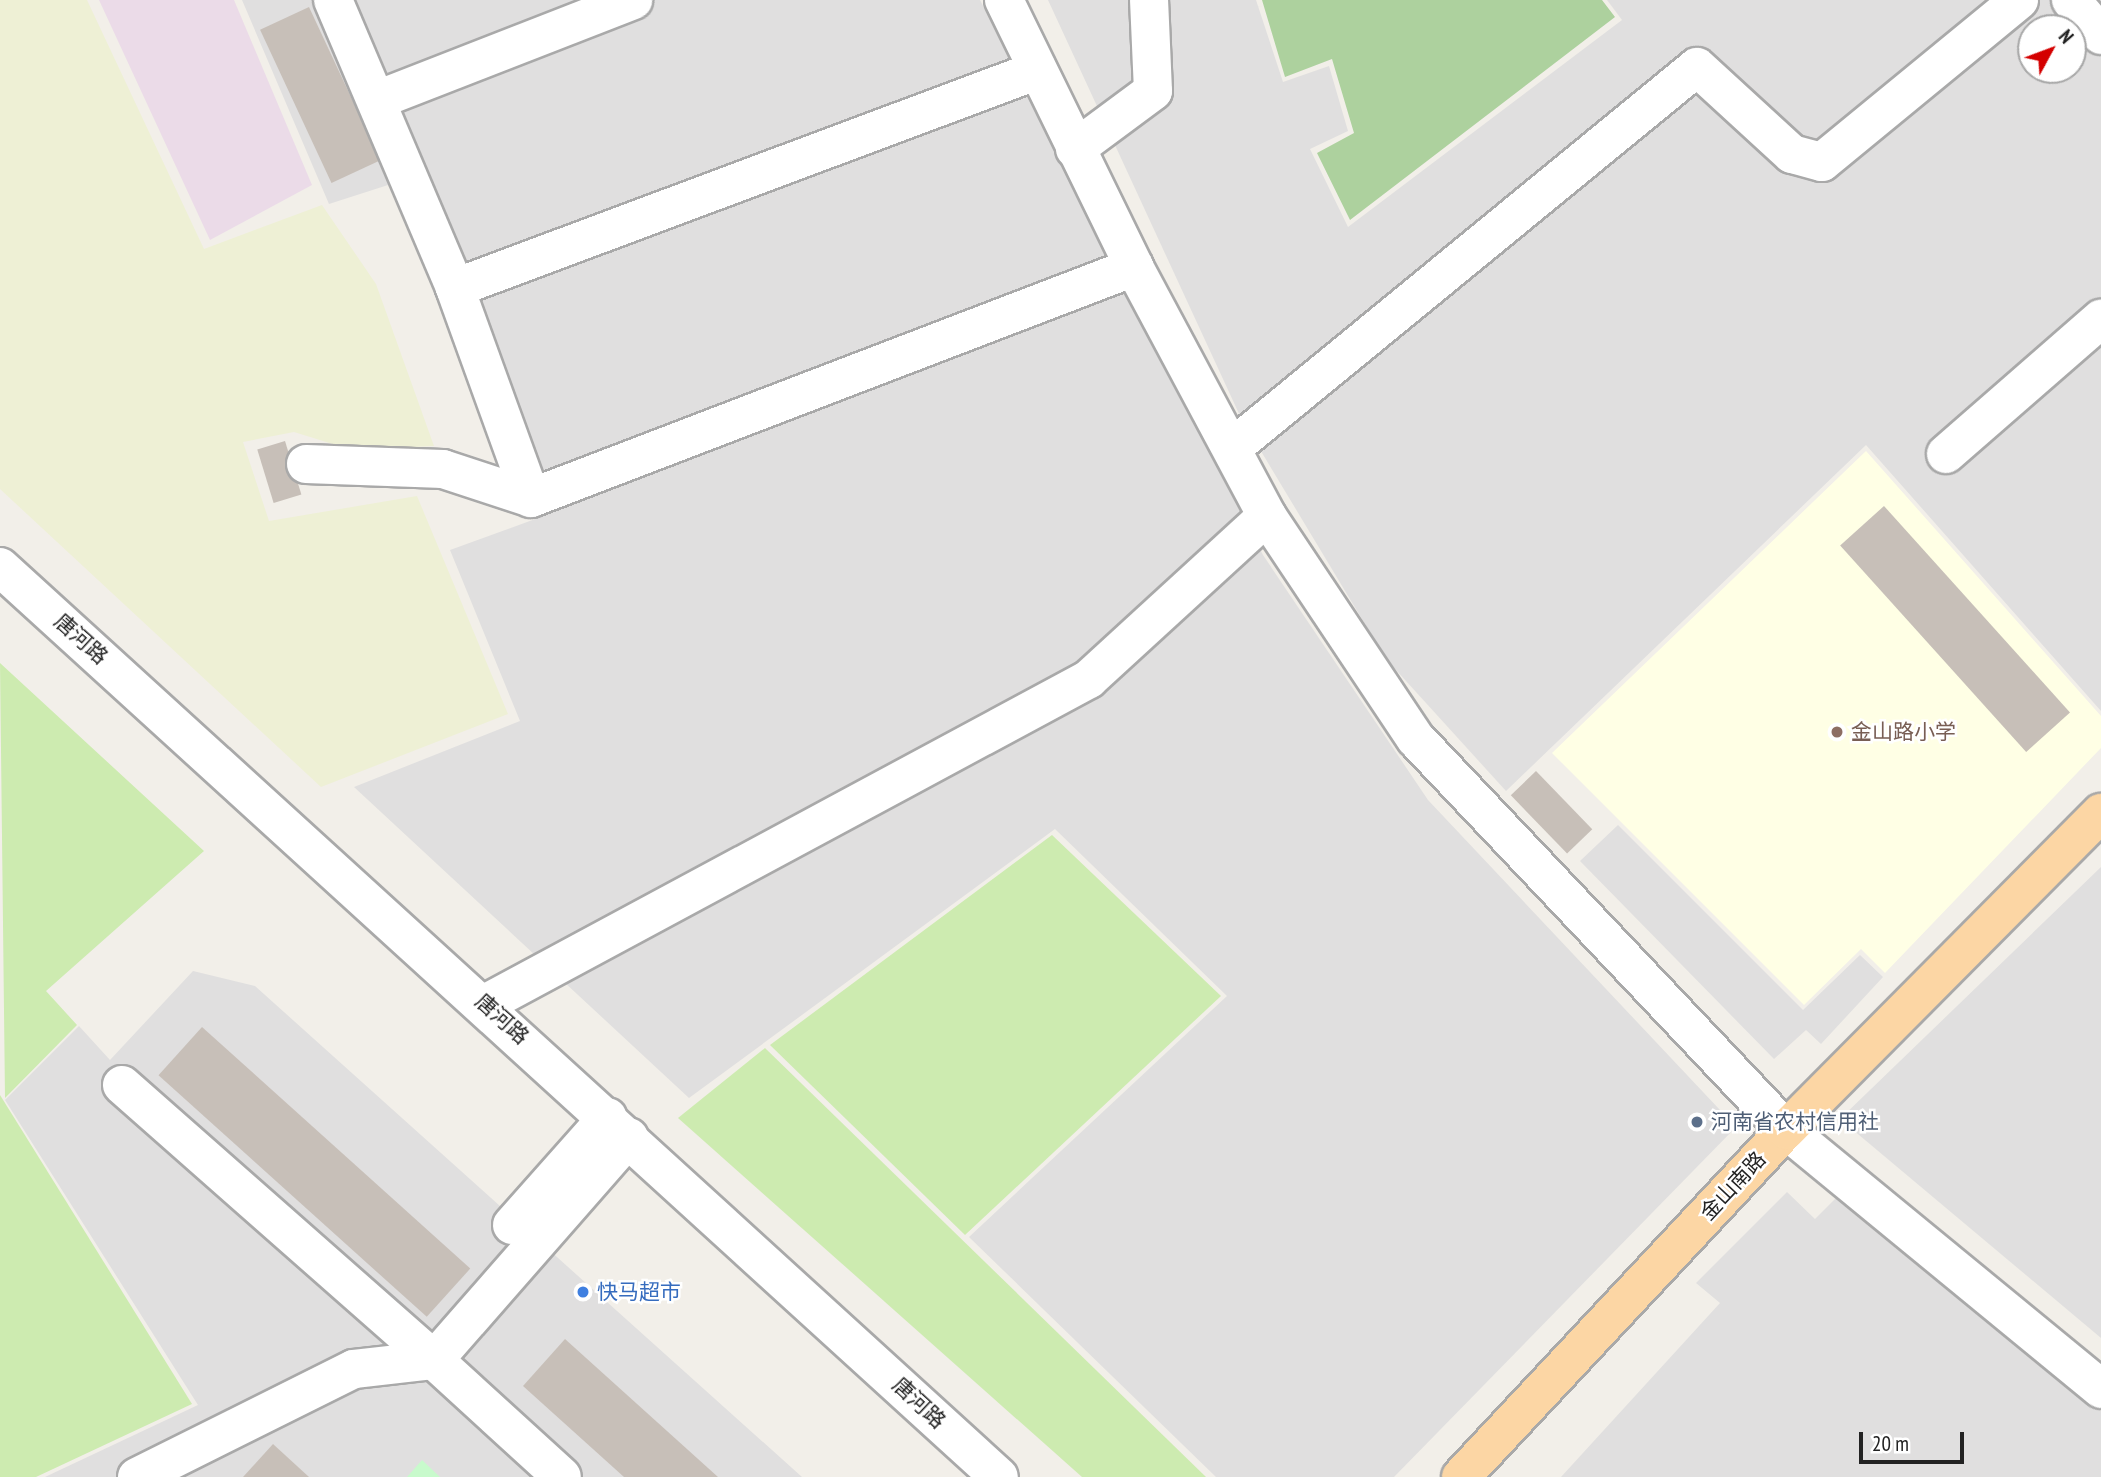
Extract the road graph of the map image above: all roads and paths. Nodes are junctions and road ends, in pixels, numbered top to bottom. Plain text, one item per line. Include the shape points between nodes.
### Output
1 (333, 0) edge
2 (633, 0) edge
3 (1004, 0) edge
4 (1149, 0) edge
5 (2019, 0) edge
6 (2071, 0) edge
7 (2101, 35) edge
8 (1038, 70) junction
9 (377, 100) junction
10 (1075, 149) junction
11 (1134, 267) junction
12 (455, 288) junction
13 (2101, 319) edge
14 (1232, 448) junction
15 (1946, 454) dead end
16 (306, 464) dead end
17 (531, 498) junction
18 (1267, 516) junction
19 (0, 567) edge
20 (2101, 813) edge
21 (485, 1004) junction
22 (122, 1085) dead end
23 (618, 1127) junction
24 (1786, 1130) junction
25 (512, 1225) dead end
26 (435, 1360) junction
27 (2101, 1389) edge
28 (142, 1476) edge
29 (562, 1477) edge
30 (999, 1477) edge
31 (1461, 1477) edge

1 - 9 street
2 - 9 street
3 - 8 street
4 - 10 street via 1153,91
5 - 14 street via 1822,162 1792,153 1697,67
6 - 7 street
8 - 10 street
8 - 12 street
9 - 12 street
10 - 11 street
11 - 14 street
11 - 17 street
12 - 17 street
13 - 15 street
14 - 18 street
16 - 17 street via 443,469
18 - 21 street via 1089,679
18 - 24 street via 1416,739
19 - 21 street, 唐河路
20 - 24 main road, 金山南路
21 - 23 street, 唐河路
22 - 26 street
23 - 25 street
23 - 26 street
23 - 30 street, 唐河路
24 - 27 street
24 - 31 main road, 金山南路
26 - 28 street via 354,1369
26 - 29 street

